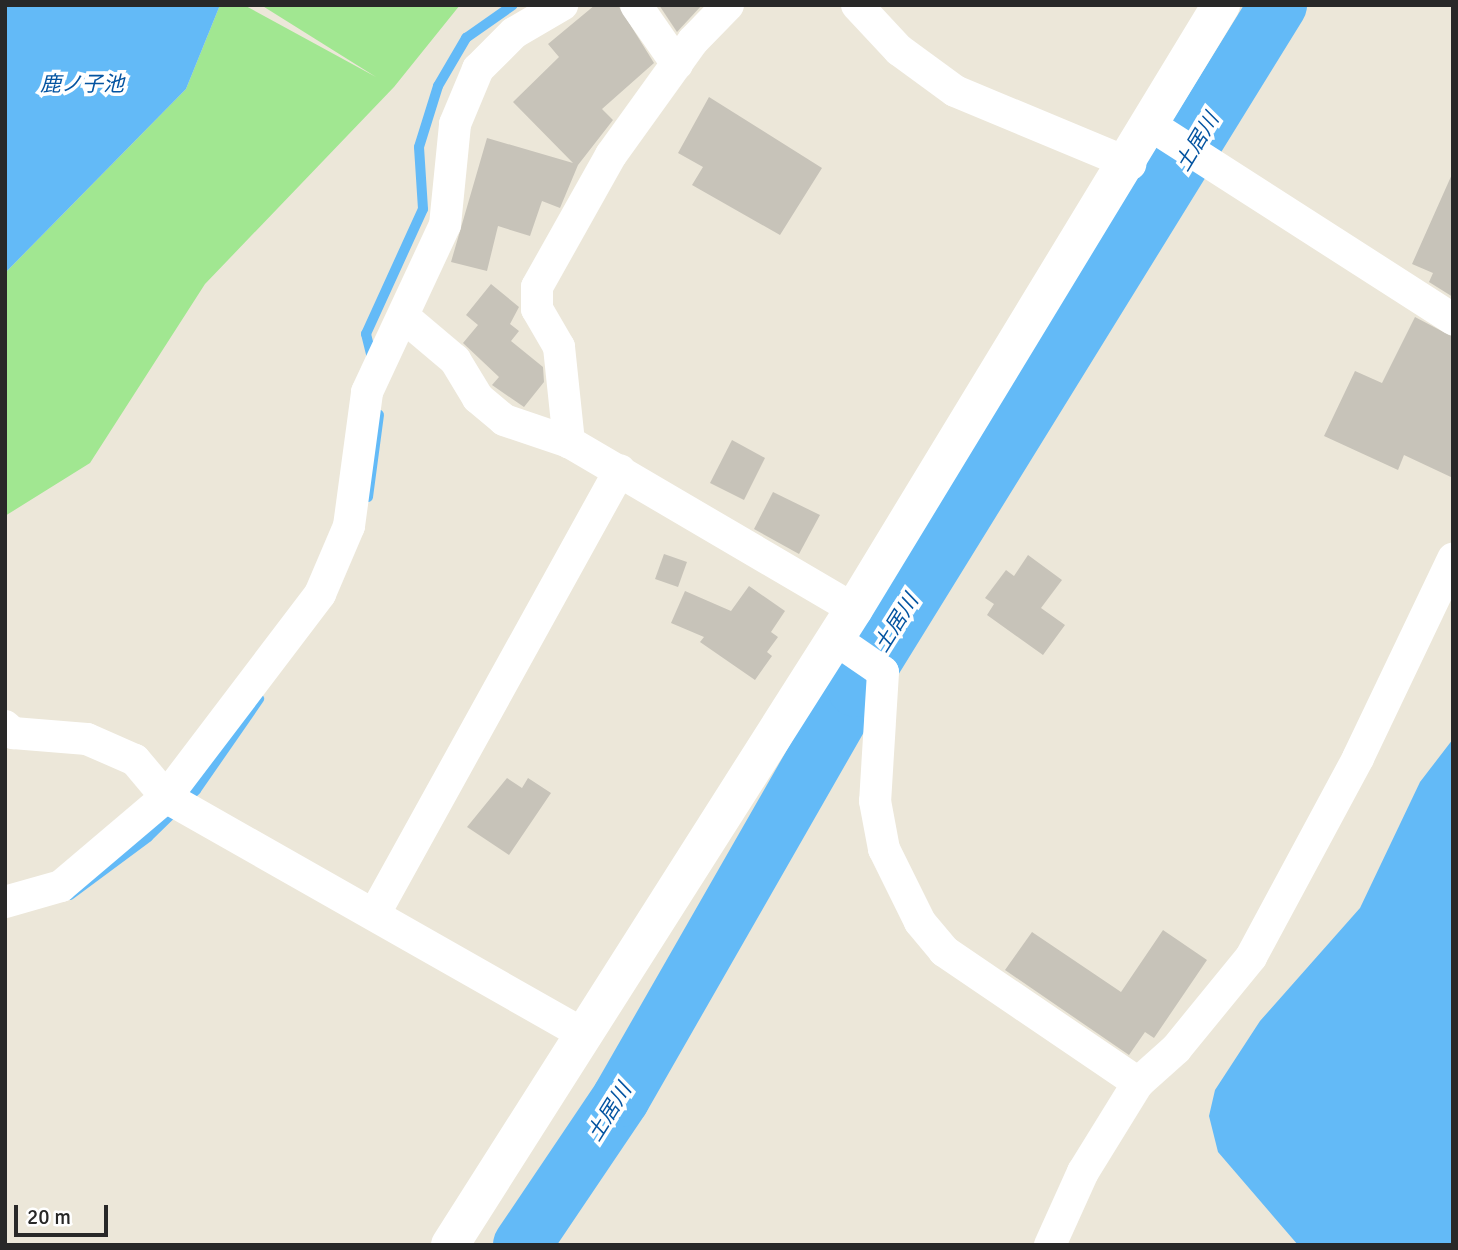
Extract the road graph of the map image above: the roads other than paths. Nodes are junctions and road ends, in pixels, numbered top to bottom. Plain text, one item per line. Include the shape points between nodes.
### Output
1 (562, 5) edge
2 (636, 5) edge
3 (728, 5) edge
4 (857, 5) edge
5 (1221, 5) edge
6 (677, 64) junction
7 (1162, 133) junction
8 (1130, 164) junction
9 (404, 317) junction
10 (1453, 318) edge
11 (569, 442) junction
12 (620, 470) junction
13 (1453, 559) edge
14 (847, 633) junction
15 (5, 726) edge
16 (166, 797) junction
17 (5, 902) edge
18 (374, 913) junction
19 (586, 1036) junction
20 (1138, 1083) junction
21 (450, 1245) edge
22 (1049, 1245) edge

1 - 9 street via 514,33 478,69 455,124 445,225
2 - 6 street
3 - 6 street
4 - 8 street via 899,50 955,91
5 - 7 street
6 - 11 street via 611,155 537,287 537,309 562,360
7 - 8 street
7 - 10 street
8 - 14 street
9 - 11 street via 455,360 478,398 504,420
9 - 16 street via 367,392 349,526 320,594
11 - 12 street
12 - 14 street
12 - 18 street
13 - 20 street via 1358,758 1251,957 1176,1049
14 - 19 street
14 - 20 street via 883,672 876,802 884,849 920,922 944,951
15 - 16 street via 13,733 87,739 135,760
16 - 17 street via 61,886
16 - 18 street
18 - 19 street
19 - 21 street
20 - 22 street via 1083,1171

